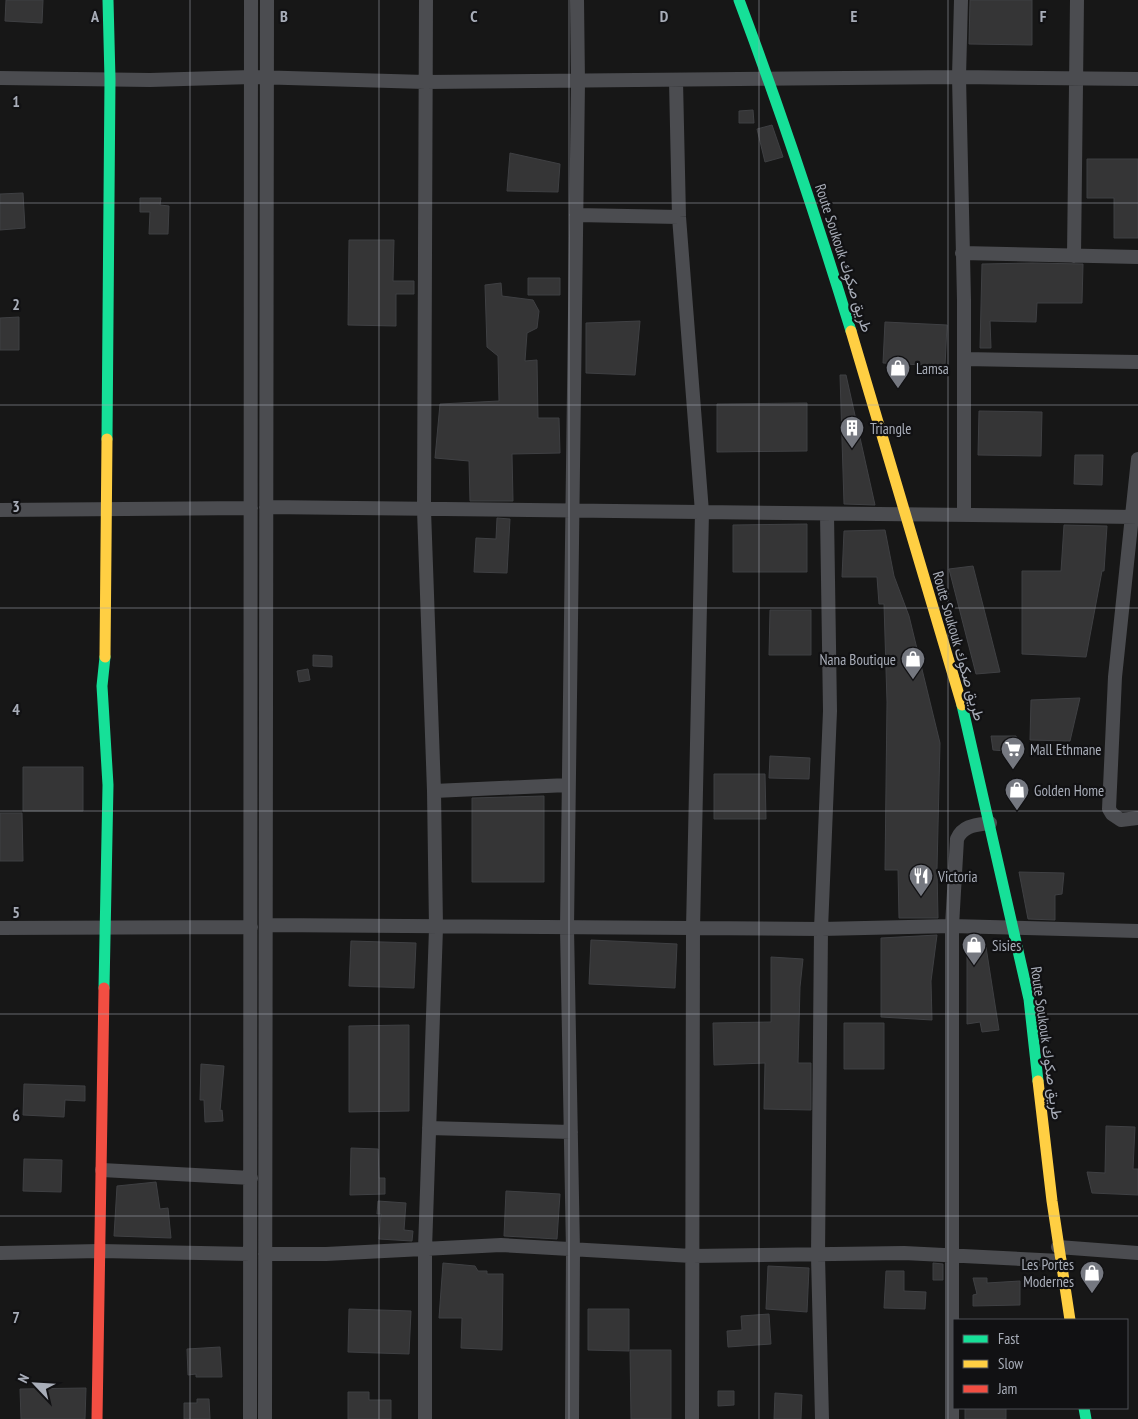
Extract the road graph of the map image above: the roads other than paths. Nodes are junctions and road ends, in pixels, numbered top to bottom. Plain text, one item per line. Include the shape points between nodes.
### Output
1 (108, 0) edge
2 (251, 0) edge
3 (266, 0) edge
4 (426, 0) edge
5 (577, 0) edge
6 (738, 0) edge
7 (961, 0) edge
8 (1077, 0) edge
9 (252, 77) junction
10 (959, 77) junction
11 (0, 78) edge
12 (266, 78) junction
13 (1076, 78) junction
14 (110, 79) junction
15 (1138, 79) edge
16 (769, 80) junction
17 (676, 81) junction
18 (426, 82) junction
19 (578, 82) junction
20 (576, 215) junction
21 (679, 217) junction
22 (962, 253) junction
23 (1074, 256) junction
24 (1138, 257) edge
25 (964, 359) junction
26 (1138, 362) edge
27 (1138, 459) edge
28 (266, 507) junction
29 (251, 508) junction
30 (0, 510) edge
31 (106, 510) junction
32 (424, 510) junction
33 (572, 510) junction
34 (702, 512) junction
35 (827, 514) junction
36 (904, 514) junction
37 (964, 514) junction
38 (1135, 517) edge
39 (568, 785) junction
40 (434, 791) junction
41 (1138, 818) edge
42 (990, 823) junction
43 (266, 926) junction
44 (952, 926) junction
45 (251, 927) junction
46 (0, 928) edge
47 (436, 928) junction
48 (566, 928) junction
49 (106, 929) junction
50 (693, 929) junction
51 (821, 929) junction
52 (1014, 929) junction
53 (1138, 931) edge
54 (429, 1128) junction
55 (571, 1132) junction
56 (102, 1170) junction
57 (251, 1178) junction
58 (1058, 1247) junction
59 (425, 1249) junction
60 (100, 1251) junction
61 (573, 1251) junction
62 (0, 1253) edge
63 (1138, 1253) edge
64 (250, 1254) junction
65 (265, 1254) junction
66 (692, 1256) junction
67 (818, 1256) junction
68 (953, 1256) junction
69 (1060, 1262) junction
70 (1070, 1319) edge
71 (98, 1419) edge
72 (250, 1419) edge
73 (265, 1419) edge
74 (425, 1419) edge
75 (572, 1419) edge
76 (692, 1419) edge
77 (822, 1419) edge
78 (952, 1419) edge

1 - 14 street
2 - 9 street
3 - 12 street
4 - 18 street
5 - 19 street
6 - 16 street, Route Soukouk طريق صكوك
7 - 10 street
8 - 13 street
9 - 12 street
9 - 14 street
9 - 29 street
10 - 13 street
10 - 16 street
10 - 22 street
11 - 14 street
12 - 18 street
12 - 28 street
13 - 15 street
13 - 23 street
14 - 31 street
16 - 17 street
16 - 36 street, Route Soukouk طريق صكوك via 850,326
17 - 19 street
17 - 21 street
18 - 19 street
18 - 32 street
19 - 20 street
20 - 21 street
20 - 33 street
21 - 34 street
22 - 23 street
22 - 25 street
23 - 24 street
25 - 26 street
25 - 37 street
27 - 38 street
28 - 32 street
28 - 43 street
29 - 31 street
29 - 45 street
30 - 31 street
31 - 49 street via 102,686 108,785
32 - 33 street
32 - 40 street
33 - 34 street
33 - 39 street
34 - 35 street
34 - 50 street
35 - 36 street
35 - 51 street via 830,711
36 - 37 street
36 - 42 street, Route Soukouk طريق صكوك via 958,686
37 - 38 street
38 - 41 street via 1115,677 1109,809 1121,820
39 - 40 street
39 - 48 street
40 - 47 street
42 - 44 street via 968,827 960,832 957,839
42 - 52 street, Route Soukouk طريق صكوك
43 - 47 street
43 - 65 street
44 - 51 street
44 - 52 street
44 - 68 street
45 - 49 street
45 - 57 street
46 - 49 street
47 - 48 street
47 - 54 street
48 - 50 street
48 - 55 street
49 - 56 street
50 - 51 street
50 - 66 street
51 - 67 street
52 - 53 street
52 - 58 street, Route Soukouk طريق صكوك via 1028,999
54 - 55 street
54 - 59 street
55 - 61 street
56 - 57 street
56 - 60 street
57 - 64 street
58 - 63 street
58 - 69 street, Route Soukouk طريق صكوك
59 - 61 street via 502,1245
59 - 65 street
59 - 74 street
60 - 62 street
60 - 64 street
60 - 71 street
61 - 66 street
61 - 75 street
64 - 72 street
65 - 73 street
66 - 67 street
66 - 76 street
67 - 68 street via 904,1253
67 - 77 street
68 - 69 street
68 - 78 street
69 - 70 street, Route Soukouk طريق صكوك

